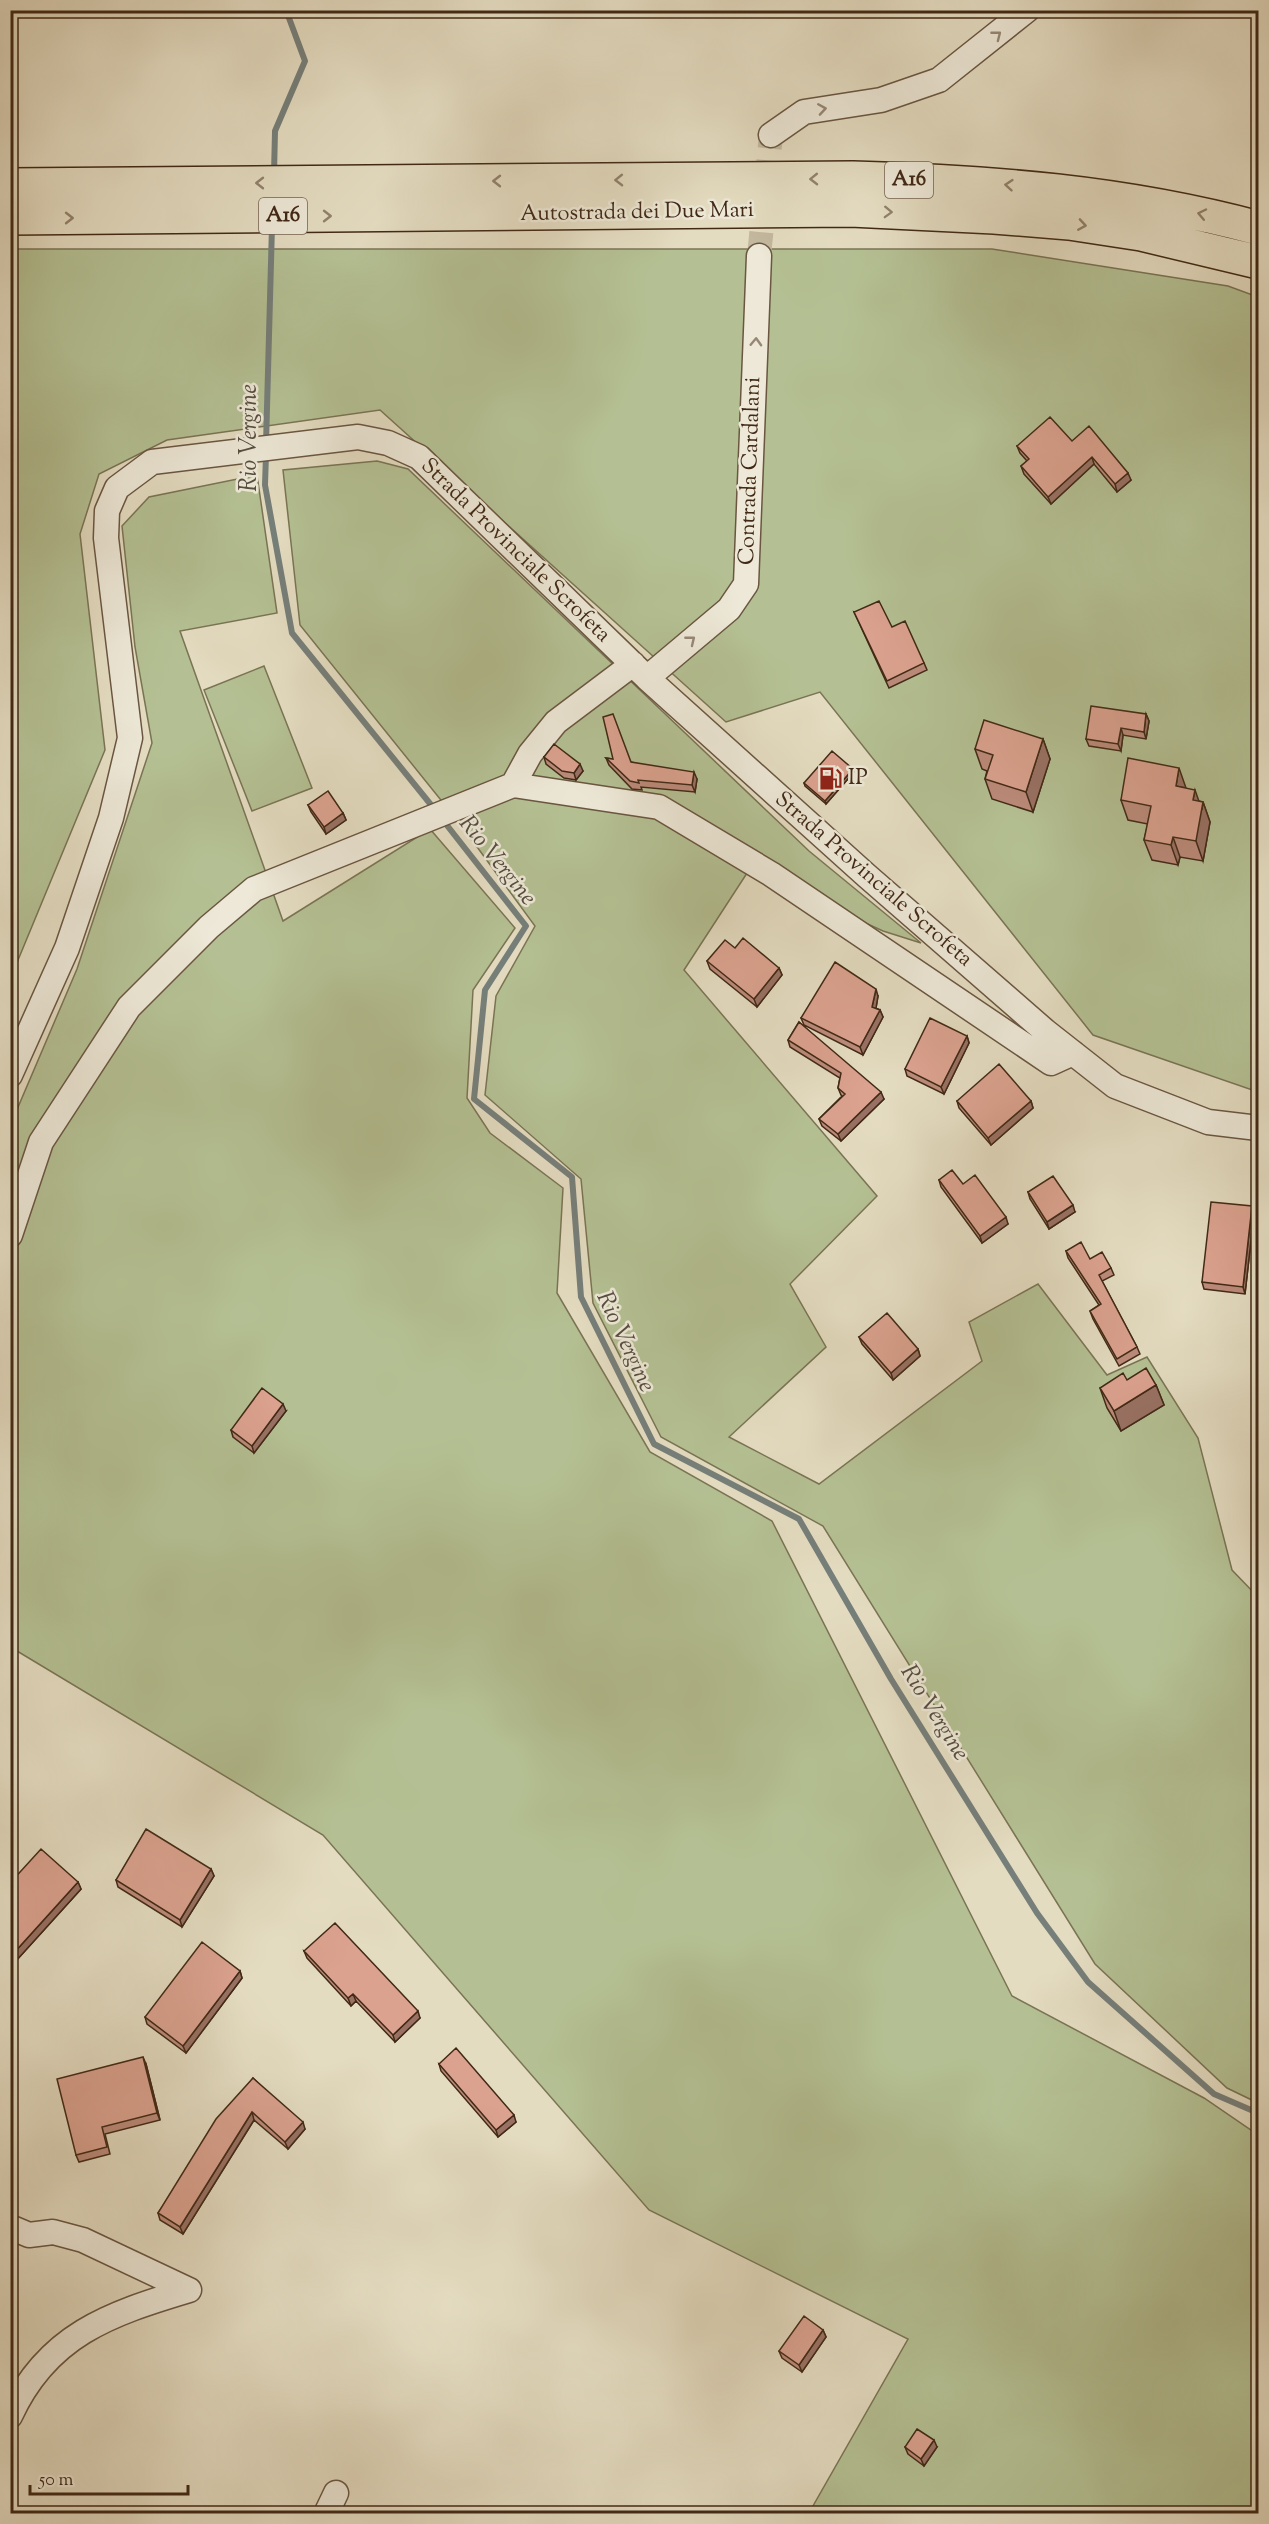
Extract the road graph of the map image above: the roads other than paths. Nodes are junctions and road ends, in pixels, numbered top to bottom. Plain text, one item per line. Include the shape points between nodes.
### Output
1 (1027, 10) edge
2 (771, 135) dead end
3 (10, 185) edge
4 (10, 218) edge
5 (1258, 228) edge
6 (759, 256) tunnel mouth
7 (1258, 262) edge
8 (640, 671) junction
9 (513, 785) junction
10 (1073, 1053) junction
11 (10, 1075) edge
12 (1258, 1128) edge
13 (10, 1235) edge
14 (10, 2227) edge
15 (10, 2416) edge

2 -> 1 street via 804,112 881,100 939,80
5 -> 3 highway, Autostrada dei Due Mari / A16 via 1145,202 1074,191 853,178
4 -> 7 highway, Autostrada dei Due Mari / A16 via 851,210 1070,224 1141,234
8 -> 6 street, Contrada Cardalani via 729,609 746,584
8 - 9 street, Contrada Cardalani via 556,722 530,754
8 - 10 street, Strada Provinciale Scrofeta via 880,887
8 - 11 street, Strada Provinciale Scrofeta via 419,457 388,443 358,437 152,462 117,488 107,511 106,538 130,738 111,818 67,948
9 - 10 street via 659,807 771,874 1051,1063
9 - 13 street via 254,890 209,927 129,1007 41,1142
10 - 12 street, Strada Provinciale Scrofeta via 1115,1086 1208,1122
14 - 15 street via 29,2235 53,2232 83,2240 189,2290 113,2315 75,2336 49,2356

